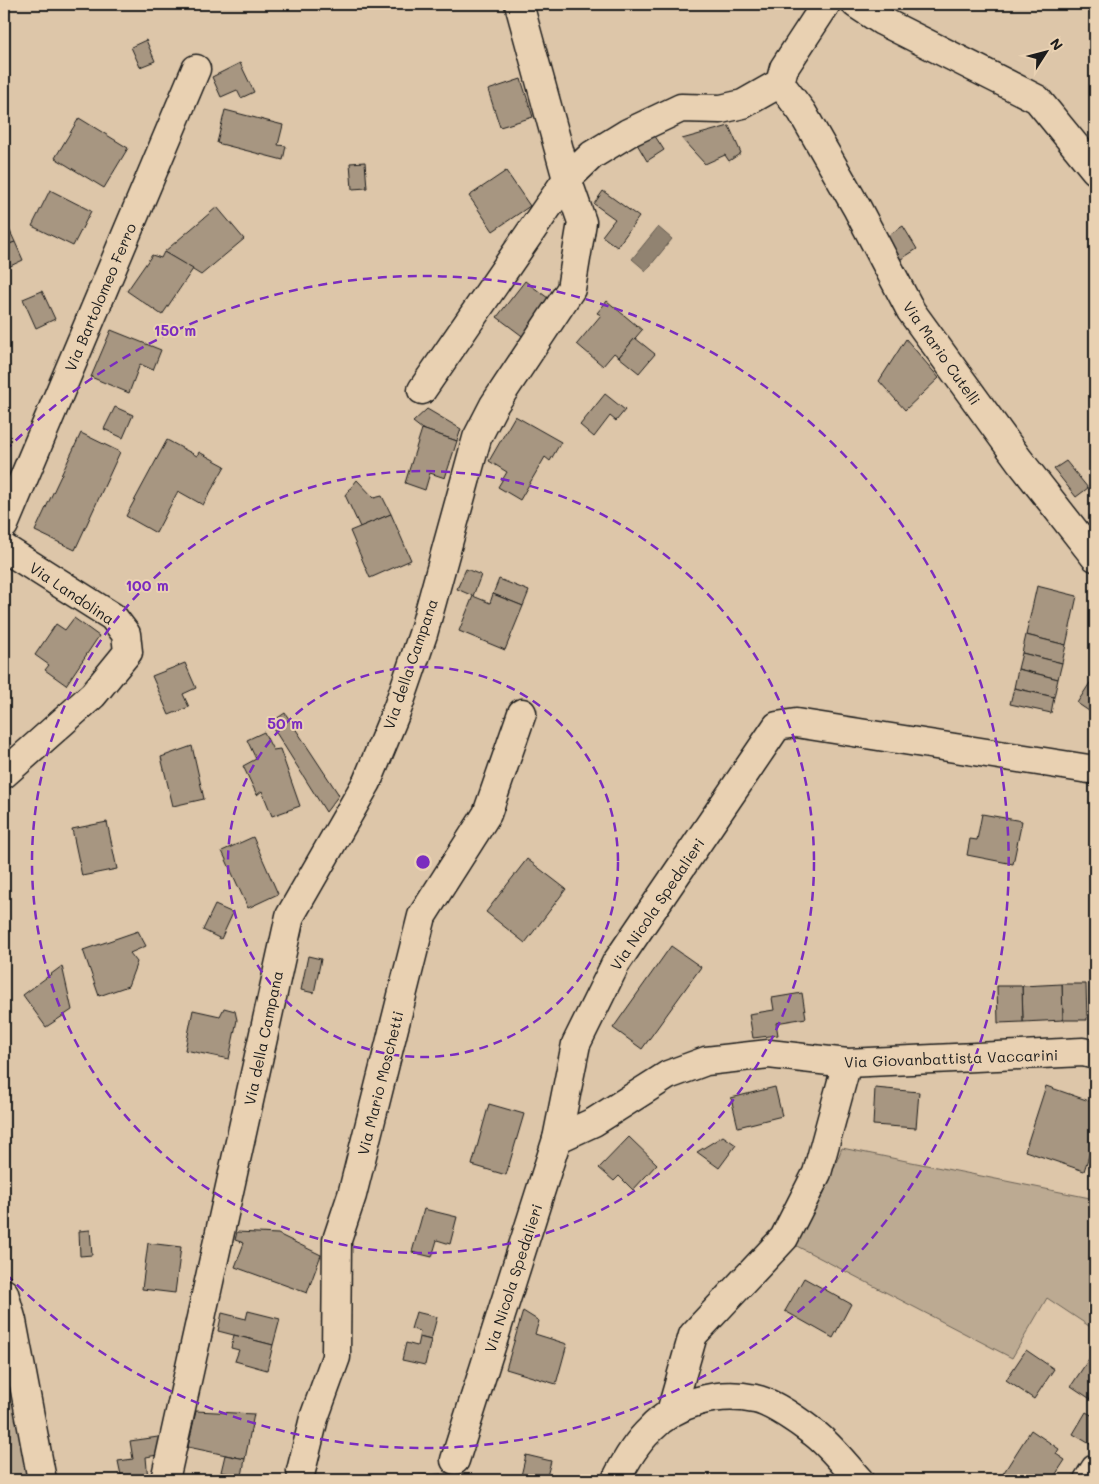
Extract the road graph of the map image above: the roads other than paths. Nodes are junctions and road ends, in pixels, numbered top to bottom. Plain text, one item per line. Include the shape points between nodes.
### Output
1 (520, 4) edge
2 (826, 4) edge
3 (856, 4) edge
4 (196, 69) dead end
5 (780, 83) junction
6 (1095, 170) edge
7 (567, 179) junction
8 (422, 390) dead end
9 (4, 524) edge
10 (4, 548) edge
11 (1095, 557) edge
12 (522, 713) dead end
13 (1095, 770) edge
14 (4, 774) edge
15 (1095, 1055) edge
16 (847, 1063) junction
17 (557, 1139) junction
18 (4, 1293) edge
19 (671, 1412) junction
20 (455, 1460) dead end
21 (1095, 1469) edge
22 (304, 1477) edge
23 (42, 1480) edge
24 (165, 1480) edge
25 (616, 1480) edge
26 (859, 1480) edge
27 (1088, 1480) edge

1 - 7 street, Via della Campana
2 - 5 street via 784,68
3 - 6 street via 882,21 1037,99
4 - 9 street, Via Bartolomeo Ferro
5 - 7 street via 743,104 721,109 681,108 628,133 592,155
5 - 11 street, Via Mario Cutelli via 817,138 911,311 1019,460
7 - 8 street
7 - 24 street, Via della Campana via 582,222 571,289 494,405 477,438 423,634 398,707 366,782 290,916
10 - 14 street, Via Landolina via 113,617 126,634 128,652 93,695
12 - 22 street, Via Mario Moschetti via 487,814 422,916 352,1196 337,1240 336,1357 314,1418
13 - 17 street, Via Nicola Spedalieri via 796,723 777,726 616,963 576,1044
15 - 16 street, Via Giovanbattista Vaccarini via 1083,1052
16 - 17 street, Via Giovanbattista Vaccarini via 769,1054 706,1061 668,1075 594,1122
16 - 19 street via 817,1173 809,1189 784,1238 693,1335
17 - 20 street, Via Nicola Spedalieri
18 - 23 street
19 - 25 street via 650,1430
19 - 26 street via 699,1400 727,1396 757,1399 784,1412 816,1434
21 - 27 street

